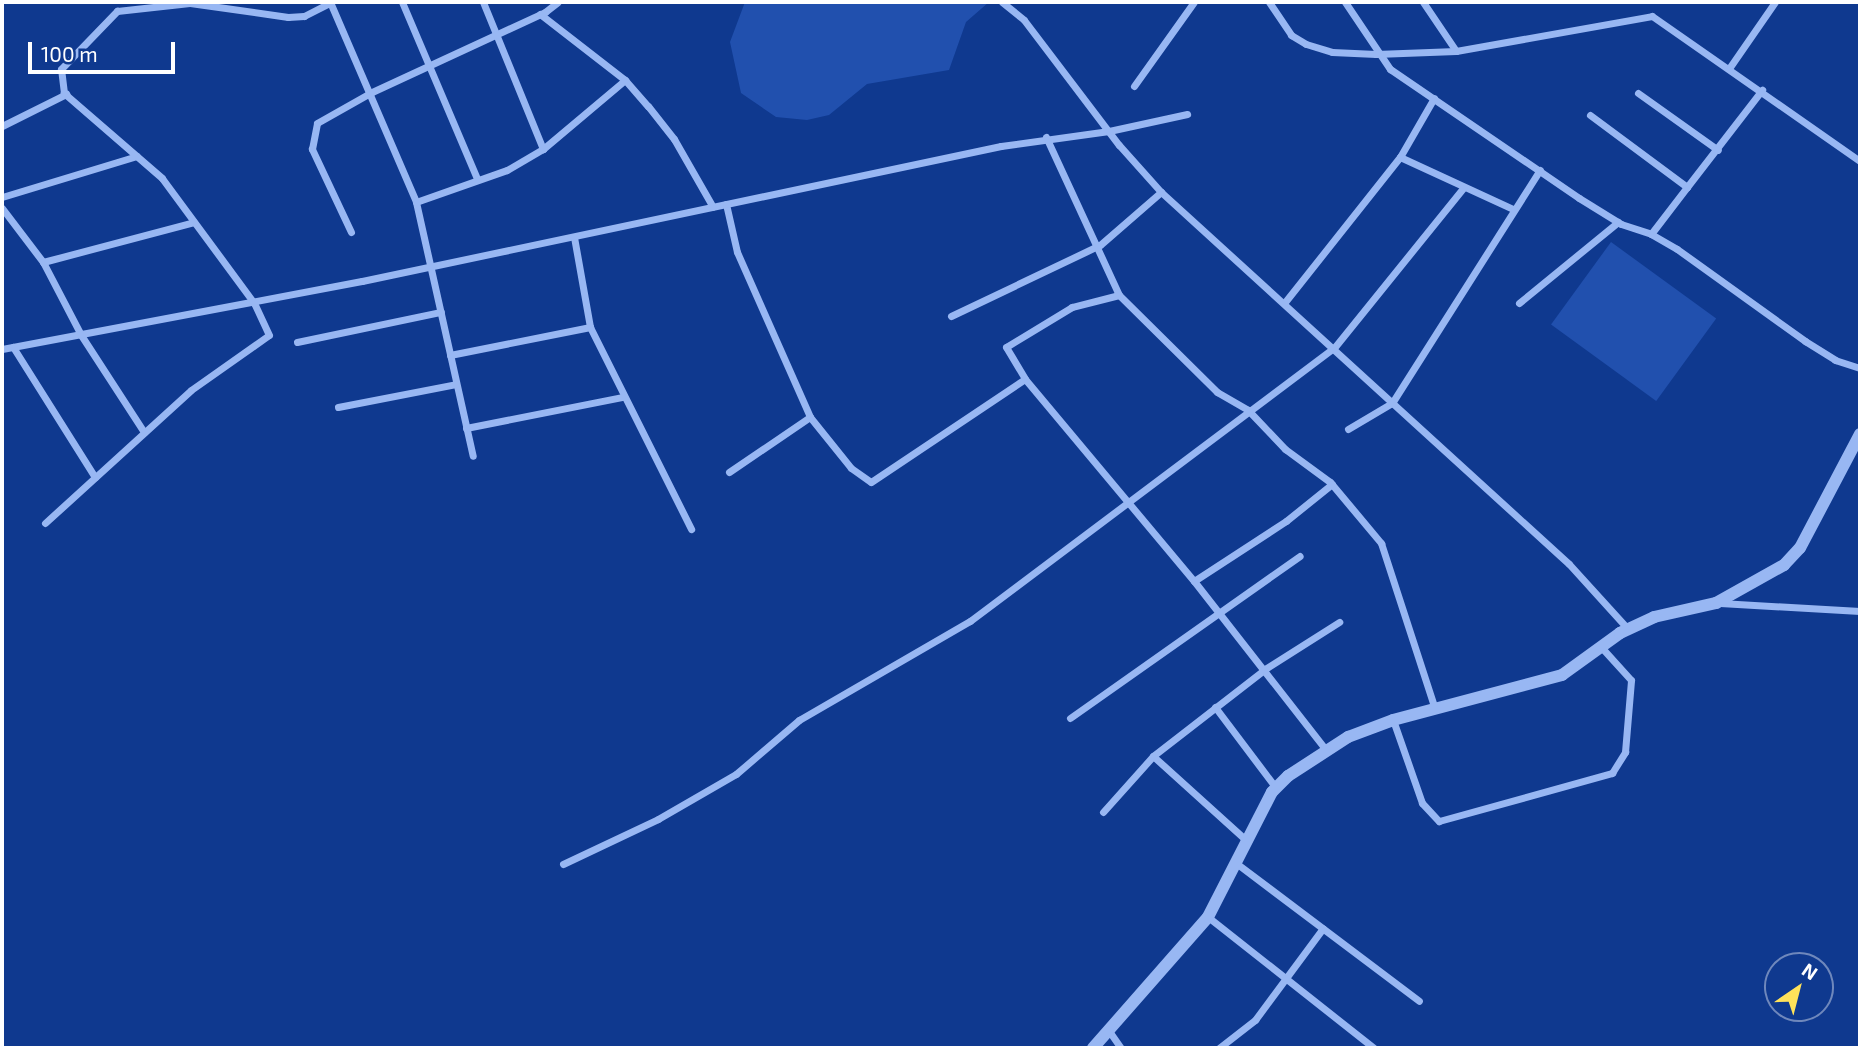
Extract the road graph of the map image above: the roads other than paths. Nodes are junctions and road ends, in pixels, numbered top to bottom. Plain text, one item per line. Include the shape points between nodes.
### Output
1 (113, 2) edge
2 (331, 2) edge
3 (402, 2) edge
4 (483, 2) edge
5 (558, 2) edge
6 (1003, 2) edge
7 (1194, 2) edge
8 (1269, 2) edge
9 (1345, 2) edge
10 (1423, 2) edge
11 (1774, 2) edge
12 (117, 11) junction
13 (541, 14) junction
14 (495, 32) junction
15 (1456, 51) junction
16 (1381, 54) junction
17 (428, 64) junction
18 (1730, 67) junction
19 (625, 80) junction
20 (1134, 86) dead end
21 (1762, 90) junction
22 (372, 92) junction
23 (1638, 93) dead end
24 (66, 94) junction
25 (1434, 98) junction
26 (1187, 114) dead end
27 (1590, 115) dead end
28 (2, 126) edge
29 (1109, 131) junction
30 (1046, 137) junction
31 (543, 149) junction
32 (1717, 150) junction
33 (137, 156) junction
34 (1400, 157) junction
35 (1860, 161) edge
36 (1540, 170) junction
37 (477, 179) junction
38 (1688, 187) junction
39 (1463, 188) junction
40 (1161, 192) junction
41 (2, 197) edge
42 (416, 202) junction
43 (726, 204) junction
44 (713, 207) junction
45 (2, 208) edge
46 (1513, 209) junction
47 (194, 222) junction
48 (1618, 222) junction
49 (351, 232) dead end
50 (1651, 234) junction
51 (574, 237) junction
52 (1100, 245) junction
53 (43, 262) junction
54 (431, 267) junction
55 (1119, 295) junction
56 (1285, 302) junction
57 (254, 303) junction
58 (1519, 303) dead end
59 (441, 312) junction
60 (951, 316) dead end
61 (590, 327) junction
62 (81, 335) junction
63 (297, 342) dead end
64 (13, 347) junction
65 (1334, 348) junction
66 (2, 349) edge
67 (450, 355) junction
68 (1860, 368) edge
69 (1025, 379) junction
70 (456, 384) junction
71 (623, 397) junction
72 (1392, 404) junction
73 (338, 407) dead end
74 (1248, 410) junction
75 (810, 417) junction
76 (466, 428) junction
77 (1348, 429) dead end
78 (144, 432) junction
79 (1860, 434) edge
80 (473, 456) dead end
81 (729, 471) dead end
82 (95, 477) junction
83 (1332, 484) junction
84 (1128, 502) junction
85 (45, 523) dead end
86 (691, 529) dead end
87 (1300, 556) dead end
88 (1194, 581) junction
89 (1716, 603) junction
90 (1860, 611) edge
91 (1219, 612) junction
92 (1339, 622) dead end
93 (1628, 629) junction
94 (1602, 648) junction
95 (1265, 669) junction
96 (1214, 706) junction
97 (1435, 709) junction
98 (1070, 718) dead end
99 (1393, 720) junction
100 (1325, 750) junction
101 (1153, 756) junction
102 (1276, 788) junction
103 (1103, 812) dead end
104 (1245, 840) junction
105 (1236, 863) junction
106 (563, 864) dead end
107 (1208, 917) junction
108 (1323, 928) junction
109 (1286, 979) junction
110 (1419, 1001) dead end
111 (1109, 1031) junction
112 (1093, 1048) edge
113 (1121, 1048) edge
114 (1219, 1048) edge
115 (1374, 1048) edge

1 - 12 street
2 - 12 street via 304,16 288,17 190,3
2 - 22 street
3 - 17 street
4 - 14 street
5 - 13 street
6 - 29 street via 1024,20
7 - 20 street
8 - 16 street via 1291,36 1306,44 1332,52
9 - 16 street
10 - 15 street
11 - 18 street
12 - 24 street via 61,69
13 - 14 street
13 - 19 street
14 - 17 street
14 - 31 street
15 - 16 street
15 - 18 street via 1652,16
16 - 25 street via 1390,69
17 - 22 street
17 - 37 street
18 - 21 street
19 - 31 street
19 - 44 street via 674,139
21 - 32 street
21 - 35 street
22 - 42 street
22 - 49 street via 317,123 312,149
23 - 32 street
24 - 28 street
24 - 33 street
25 - 34 street
25 - 36 street
26 - 29 street
27 - 38 street
29 - 30 street
29 - 40 street
30 - 43 street
30 - 52 street
31 - 37 street via 507,170
32 - 38 street
33 - 41 street
33 - 47 street via 162,178
34 - 39 street
34 - 56 street
36 - 46 street
36 - 48 street
37 - 42 street
38 - 50 street
39 - 46 street
39 - 65 street
40 - 52 street
40 - 56 street
42 - 54 street
43 - 44 street
43 - 75 street via 737,252
44 - 51 street
45 - 53 street
46 - 72 street
47 - 53 street
47 - 57 street
48 - 50 street
48 - 58 street
50 - 68 street via 1805,341 1835,360
51 - 54 street
51 - 61 street
52 - 55 street
52 - 60 street
53 - 62 street
54 - 57 street
54 - 59 street
55 - 69 street via 1072,307 1006,347
55 - 74 street via 1217,392
56 - 65 street
57 - 62 street
57 - 78 street via 269,335 191,390
59 - 63 street
59 - 67 street
61 - 67 street
61 - 71 street
62 - 64 street
62 - 78 street
64 - 66 street
64 - 82 street
65 - 72 street
65 - 74 street
67 - 70 street
69 - 75 street via 872,482 851,468
69 - 84 street
70 - 73 street
70 - 76 street
71 - 76 street
71 - 86 street
72 - 77 street
72 - 93 street via 1569,564
74 - 83 street via 1285,449
74 - 84 street
75 - 81 street
76 - 80 street
78 - 82 street
79 - 89 street via 1800,548 1784,565
82 - 85 street
83 - 88 street via 1286,521
83 - 97 street via 1381,543
84 - 88 street
84 - 106 street via 970,621 799,720 736,774 658,819
87 - 91 street
88 - 91 street
89 - 90 street
89 - 93 street via 1654,617
91 - 95 street
91 - 98 street
92 - 95 street
93 - 94 street
94 - 97 street via 1562,675
94 - 99 street via 1631,680 1625,752 1612,773 1439,821 1422,803
95 - 96 street
95 - 100 street
96 - 101 street
96 - 102 street
97 - 99 street
99 - 100 street
100 - 102 street
101 - 103 street
101 - 104 street
102 - 104 street
104 - 105 street
105 - 107 street
105 - 108 street
107 - 109 street
107 - 111 street
108 - 109 street
108 - 110 street
109 - 114 street via 1255,1020
109 - 115 street
111 - 112 street
111 - 113 street

